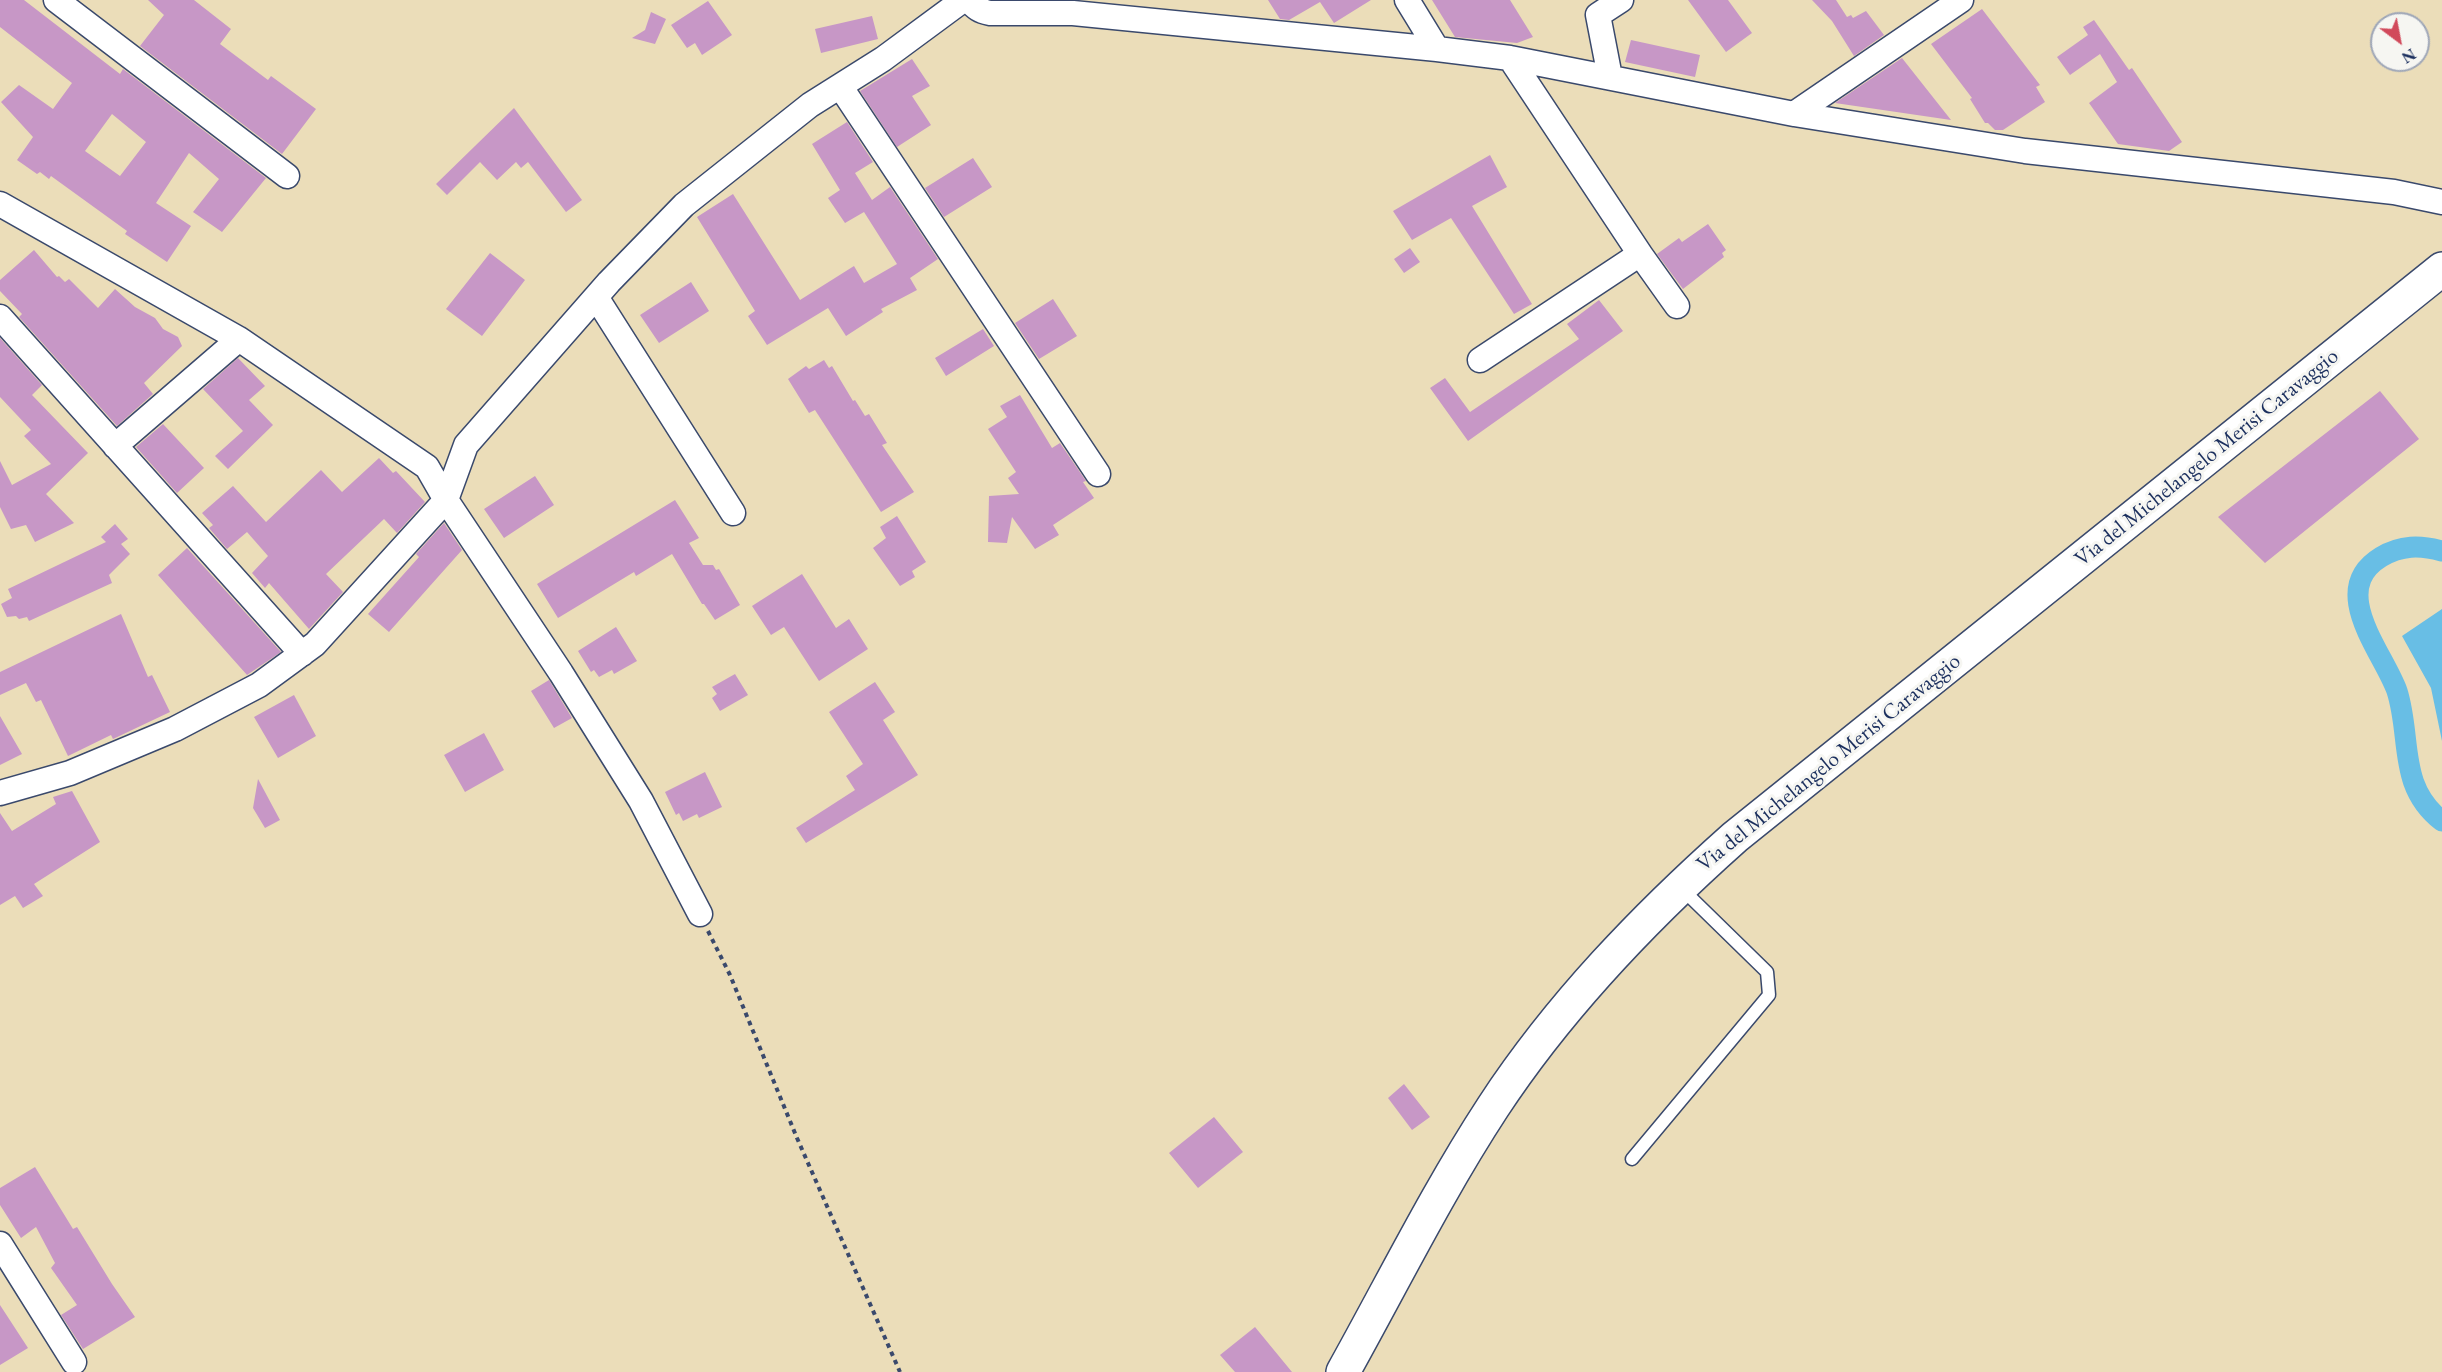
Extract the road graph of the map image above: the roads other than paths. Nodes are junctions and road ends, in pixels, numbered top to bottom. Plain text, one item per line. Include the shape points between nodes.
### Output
1 (56, 0) edge
2 (963, 0) edge
3 (969, 0) edge
4 (1048, 0) edge
5 (1407, 0) edge
6 (1621, 0) edge
7 (1961, 0) edge
8 (1006, 6) edge
9 (1593, 7) edge
10 (1073, 13) junction
11 (1437, 49) junction
12 (1510, 58) junction
13 (1611, 77) junction
14 (840, 87) junction
15 (1794, 114) junction
16 (286, 176) dead end
17 (2442, 202) edge
18 (0, 204) edge
19 (1640, 254) junction
20 (2442, 269) edge
21 (596, 297) junction
22 (1677, 306) dead end
23 (0, 317) edge
24 (239, 339) junction
25 (1480, 360) dead end
26 (115, 446) junction
27 (1098, 474) dead end
28 (446, 500) junction
29 (733, 513) dead end
30 (302, 654) junction
31 (0, 793) edge
32 (1679, 886) junction
33 (700, 914) road end
34 (1632, 1159) dead end
35 (0, 1244) edge
36 (74, 1362) dead end
37 (1343, 1372) edge

1 - 16 street
2 - 14 street
3 - 8 street via 981,11
4 - 10 street
5 - 11 street
6 - 9 street
7 - 15 street
8 - 10 street
9 - 13 street
10 - 11 street
11 - 12 street
12 - 13 street
12 - 19 street
13 - 15 street
14 - 21 street via 810,105 684,205
14 - 27 street
15 - 17 street via 2025,151 2394,192
18 - 24 street
19 - 22 street
19 - 25 street
20 - 32 street, Via del Michelangelo Merisi Caravaggio
21 - 28 street via 466,446
21 - 29 street
23 - 26 street
24 - 26 street
24 - 28 street via 427,467
26 - 30 street
28 - 30 street
28 - 33 street via 635,791
30 - 31 street via 259,685 175,729 70,773
32 - 34 lane via 1767,972 1769,994
32 - 37 street, Via del Michelangelo Merisi Caravaggio via 1571,1003 1493,1108
35 - 36 street

